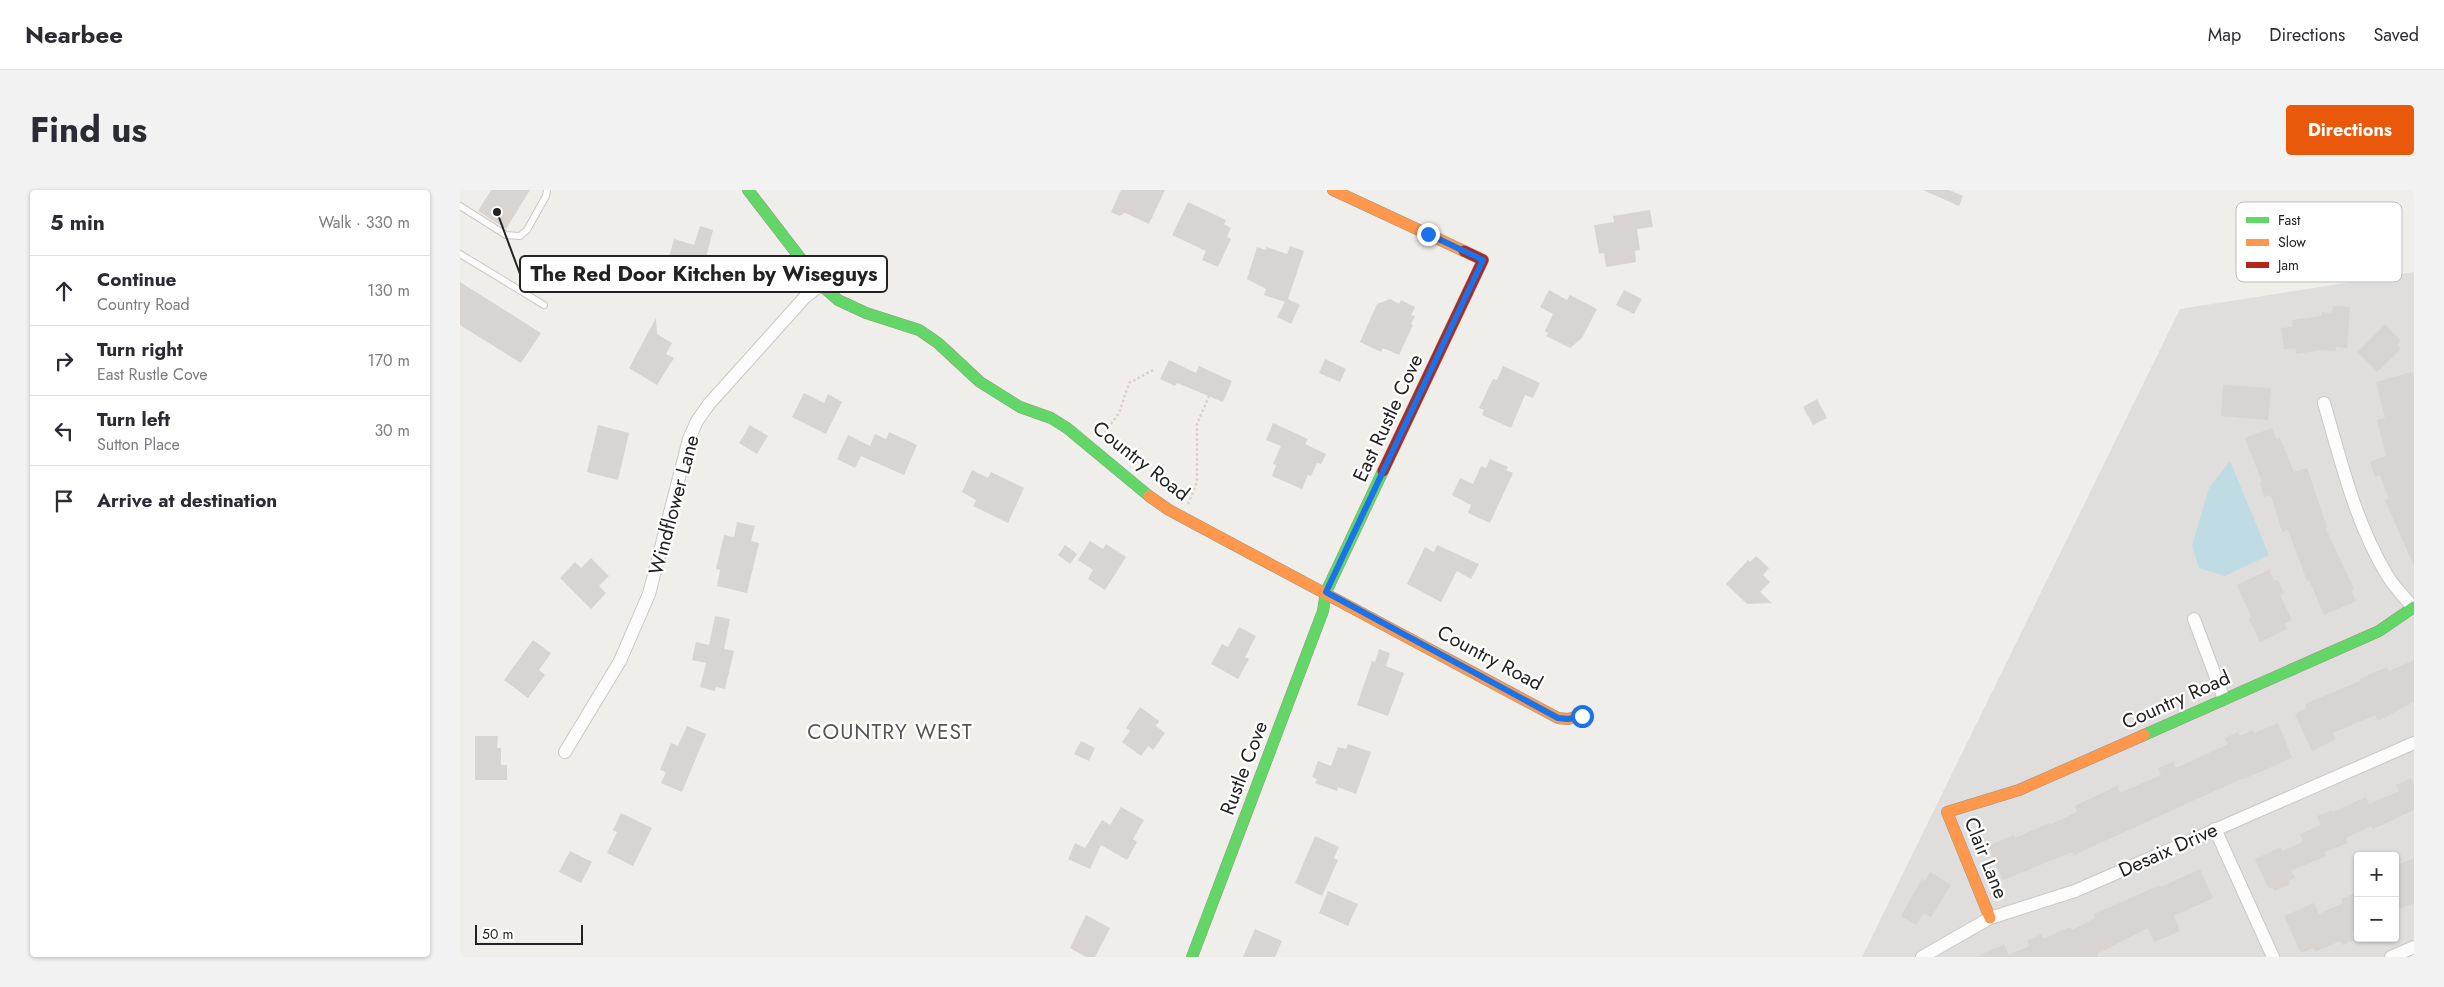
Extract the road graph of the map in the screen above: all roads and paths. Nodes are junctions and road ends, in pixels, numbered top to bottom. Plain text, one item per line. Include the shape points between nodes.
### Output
1 (547, 190) edge
2 (748, 190) edge
3 (1333, 190) edge
4 (460, 206) edge
5 (460, 254) edge
6 (820, 285) junction
7 (544, 305) dead end
8 (1155, 369) dead end
9 (1209, 396) dead end
10 (2324, 403) dead end
11 (1093, 448) junction
12 (1182, 517) junction
13 (1326, 592) junction
14 (2414, 608) edge
15 (2194, 619) dead end
16 (2224, 699) junction
17 (1582, 716) dead end
18 (2414, 743) edge
19 (565, 752) dead end
20 (1947, 812) joint
21 (2215, 829) junction
22 (1990, 918) junction
23 (2414, 947) edge
24 (1192, 957) edge
25 (1922, 957) edge
26 (2273, 957) edge
27 (2391, 957) edge

1 - 4 lane via 527,230 520,236 506,235
2 - 6 street, Country Road
3 - 13 street, East Rustle Cove via 1483,260
5 - 7 lane
6 - 11 street, Country Road via 838,300 866,313 919,330 980,382 1020,407 1051,418
6 - 19 street, Windflower Lane via 805,297 697,420 687,446 649,594 620,661
8 - 11 path via 1129,383 1119,413
9 - 12 path via 1197,424 1197,482
10 - 14 street via 2366,538 2388,577
11 - 12 street, Country Road via 1148,495
12 - 13 street, Country Road
13 - 17 street, Country Road via 1558,718
13 - 24 street, Rustle Cove via 1319,620
14 - 16 street, Country Road via 2379,631
15 - 16 street
16 - 20 street, Country Road via 2019,790
18 - 21 street, Desaix Drive
20 - 22 street, Clair Lane
21 - 22 street, Desaix Drive via 2075,891
21 - 26 street
22 - 25 street, Desaix Drive
23 - 27 street

